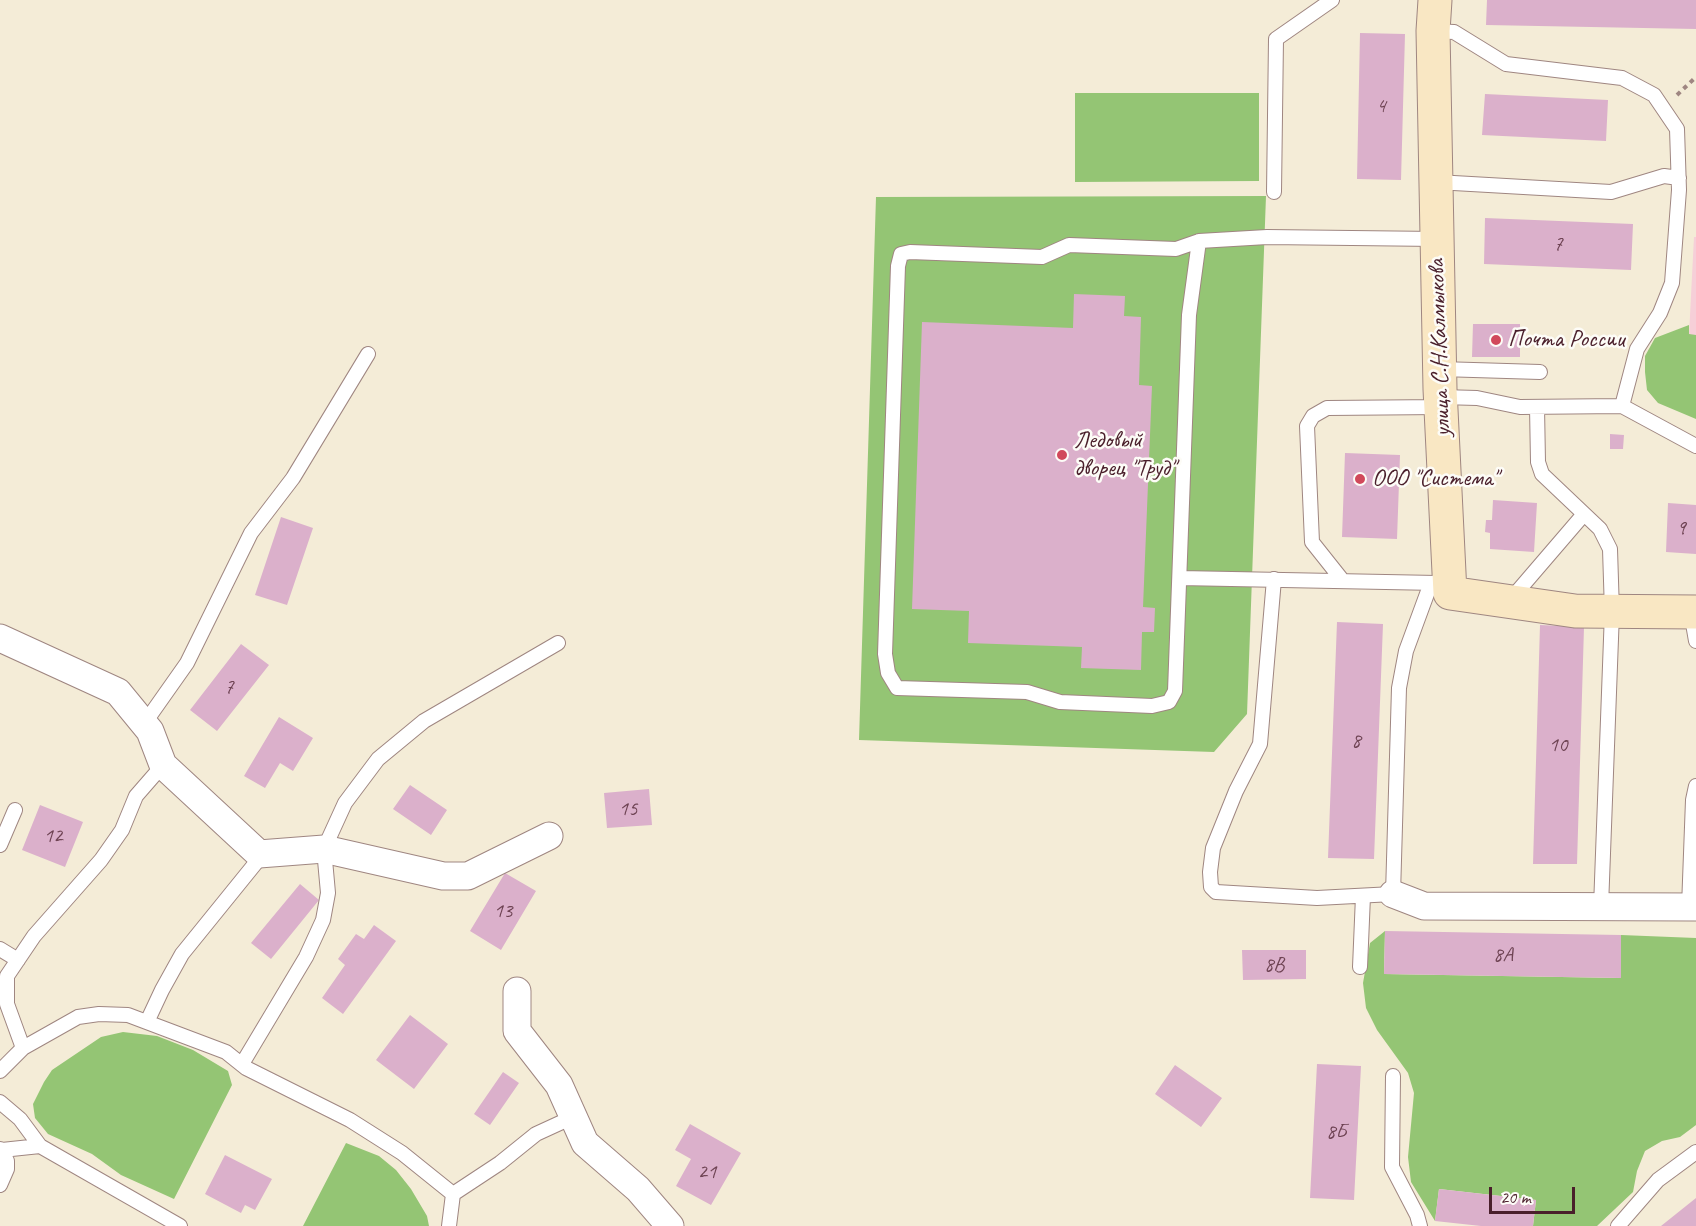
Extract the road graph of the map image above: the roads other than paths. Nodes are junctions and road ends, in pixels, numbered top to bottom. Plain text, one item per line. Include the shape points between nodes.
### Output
1 (1332, 0) edge
2 (1434, 15) edge
3 (1679, 178) junction
4 (1436, 182) junction
5 (1274, 192) dead end
6 (1437, 239) junction
7 (1199, 241) junction
8 (368, 354) dead end
9 (1540, 372) dead end
10 (1440, 391) junction
11 (1622, 405) junction
12 (1537, 407) junction
13 (1696, 446) edge
14 (1584, 514) junction
15 (1180, 578) junction
16 (1274, 579) junction
17 (1344, 581) junction
18 (1439, 583) junction
19 (1508, 602) junction
20 (1612, 612) junction
21 (1694, 622) edge
22 (0, 638) edge
23 (558, 643) dead end
24 (144, 724) junction
25 (163, 765) junction
26 (1696, 786) edge
27 (15, 810) dead end
28 (549, 836) dead end
29 (0, 845) edge
30 (324, 849) junction
31 (263, 854) junction
32 (1394, 894) junction
33 (1363, 896) junction
34 (1601, 907) junction
35 (1692, 907) edge
36 (0, 949) edge
37 (18, 960) junction
38 (1360, 967) dead end
39 (517, 991) dead end
40 (147, 1022) junction
41 (23, 1048) junction
42 (242, 1064) junction
43 (0, 1071) edge
44 (1393, 1076) dead end
45 (0, 1102) edge
46 (573, 1117) junction
47 (40, 1146) junction
48 (1, 1149) edge
49 (1696, 1152) edge
50 (0, 1185) edge
51 (453, 1194) junction
52 (180, 1226) edge
53 (449, 1226) edge
54 (670, 1226) edge
55 (1420, 1226) edge
56 (1618, 1226) edge

1 - 5 lane via 1276,39
2 - 3 lane via 1506,64 1623,78 1654,95 1677,129
2 - 4 street, улица С.Н.Калмыкова
3 - 4 lane via 1664,176 1611,192
3 - 11 lane via 1672,283 1660,313 1637,349
4 - 6 street, улица С.Н.Калмыкова
6 - 7 lane via 1267,237
6 - 10 street, улица С.Н.Калмыкова
7 - 15 lane via 1189,315
7 - 15 lane via 1176,249 1068,245 1042,257 901,254 885,654 888,673 897,688 1027,692 1060,702 1152,706 1169,702 1175,691
8 - 24 lane via 293,478 251,533 188,663
9 - 10 lane
10 - 12 lane
10 - 17 lane via 1327,408 1312,416 1307,426 1312,542
10 - 18 street, улица С.Н.Калмыкова
11 - 12 lane
11 - 13 lane
12 - 14 lane via 1538,462 1542,474
14 - 19 lane
14 - 20 lane via 1600,529 1610,549
15 - 16 lane
16 - 17 lane
16 - 33 lane via 1260,744 1213,848 1211,887 1216,892
17 - 18 lane
18 - 19 street via 1450,593
18 - 32 lane via 1406,651 1399,688
19 - 20 street
20 - 21 street
20 - 34 lane
22 - 24 street via 118,692
23 - 30 lane via 424,721 378,759 345,803
24 - 25 street
25 - 31 street
25 - 37 lane via 136,796 122,830 101,860 34,936
26 - 35 lane
27 - 29 lane
28 - 30 street via 468,876 443,876
30 - 31 street
30 - 42 lane via 328,893 323,920 306,957
31 - 40 lane via 182,954
32 - 33 lane
32 - 34 street via 1424,906
33 - 38 lane
34 - 35 street
36 - 37 lane
37 - 41 lane via 7,976 7,1004
39 - 46 street via 517,1031 559,1085
40 - 41 lane via 128,1015 78,1017
40 - 42 lane via 226,1052
41 - 43 lane
42 - 51 lane via 350,1120 402,1153
44 - 55 lane via 1392,1167
45 - 47 lane via 20,1119
46 - 51 lane via 536,1134
46 - 54 street via 585,1143 638,1189
47 - 48 lane
47 - 52 lane
48 - 50 lane via 7,1169
49 - 56 lane via 1658,1180
51 - 53 lane

